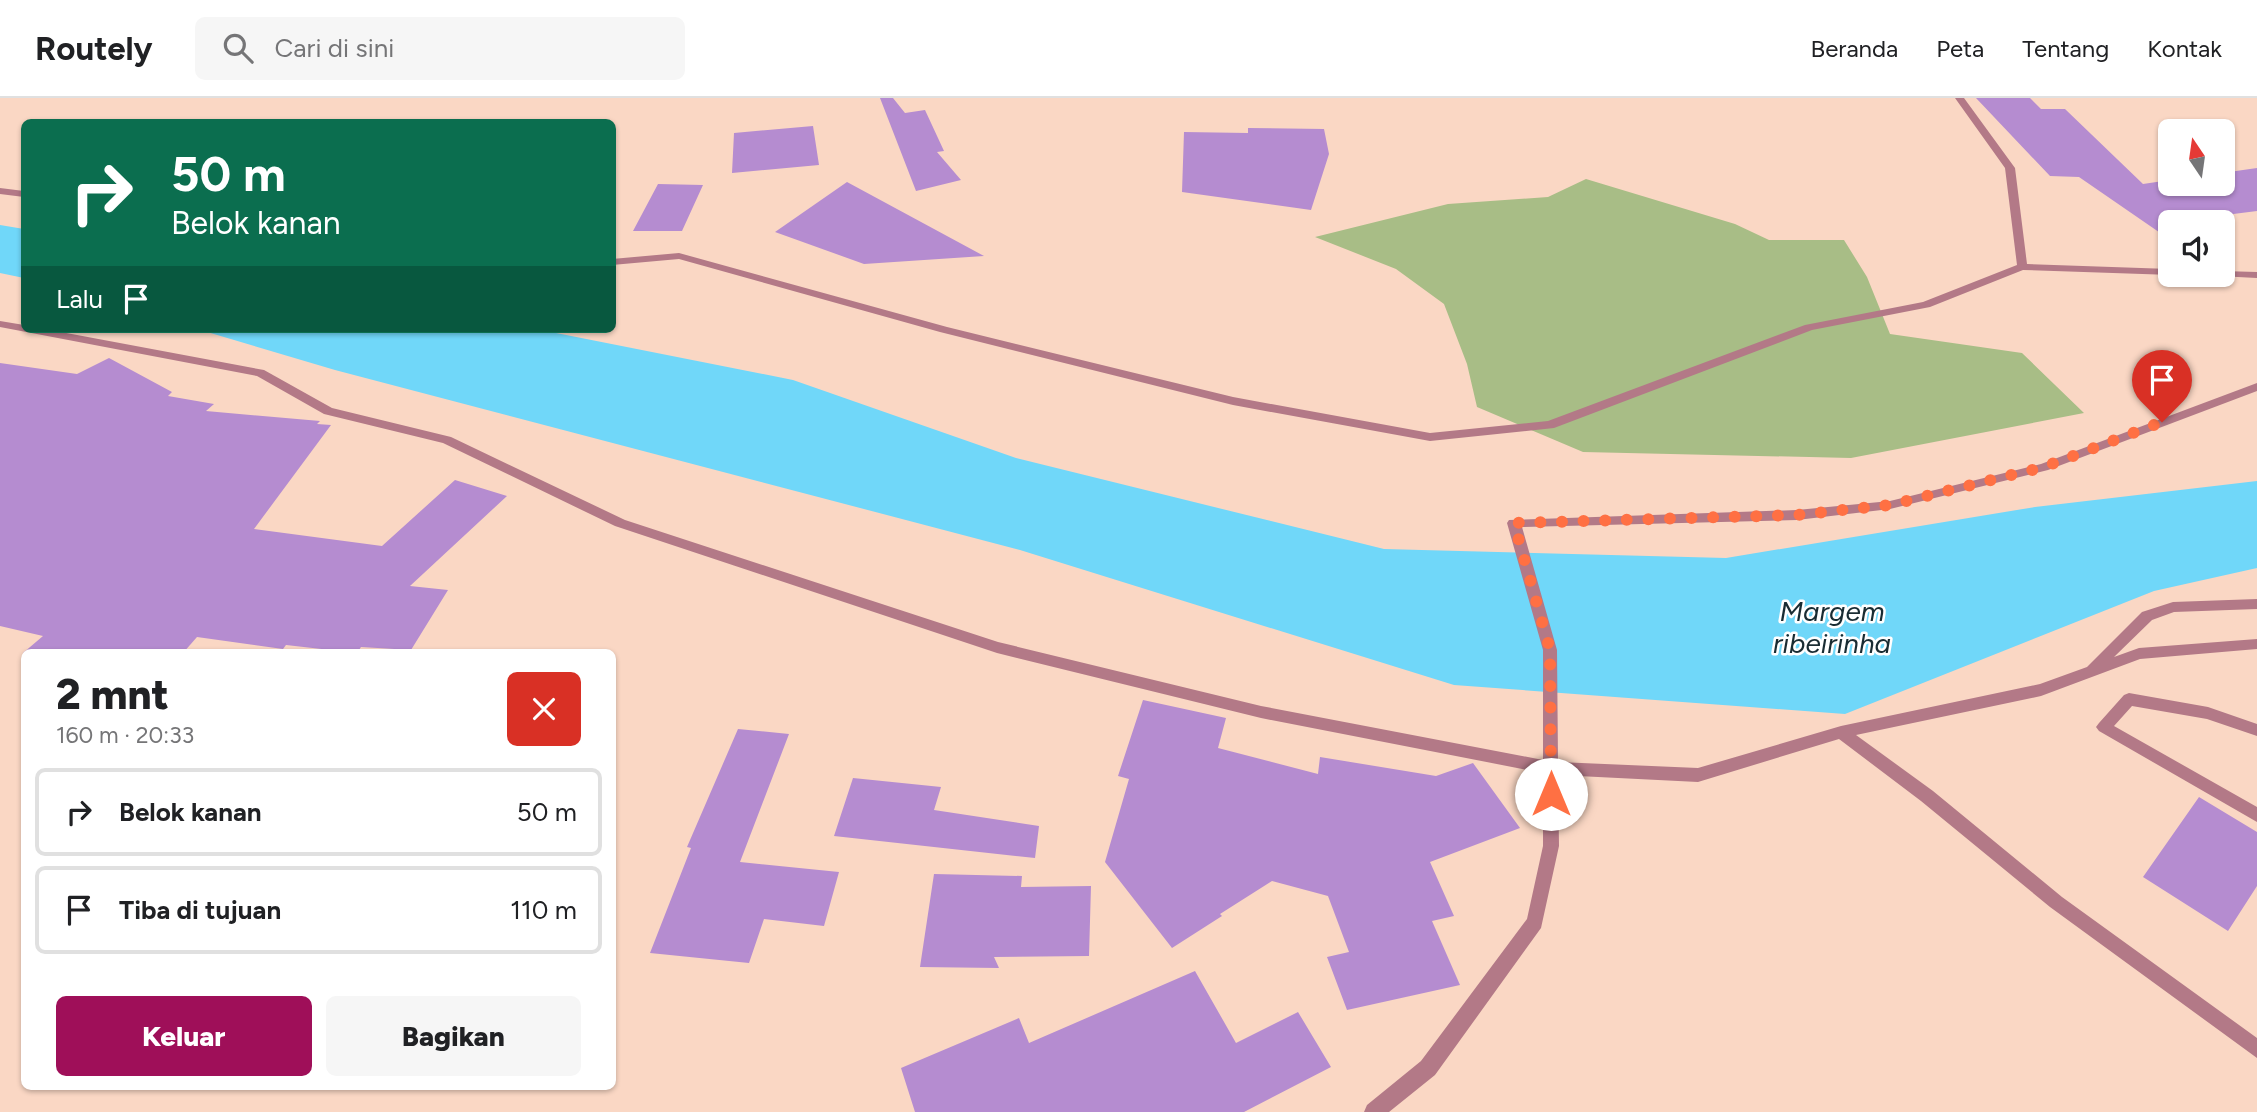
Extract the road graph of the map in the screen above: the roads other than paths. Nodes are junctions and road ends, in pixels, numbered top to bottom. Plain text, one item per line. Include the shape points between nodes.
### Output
1 (1959, 98) edge
2 (0, 191) edge
3 (21, 194) edge
4 (616, 262) edge
5 (2022, 267) junction
6 (2158, 272) edge
7 (2235, 274) edge
8 (2257, 275) edge
9 (0, 324) edge
10 (21, 328) edge
11 (48, 333) edge
12 (2257, 387) edge
13 (2257, 604) edge
14 (2257, 644) edge
15 (2091, 671) junction
16 (2257, 730) edge
17 (1841, 732) junction
18 (1551, 768) junction
19 (2257, 815) edge
20 (2257, 1049) edge
21 (1374, 1112) edge

1 - 5 street via 2010,168
2 - 3 street
4 - 5 street via 679,256 944,330 1233,401 1430,437 1550,425 1809,327 1926,305
5 - 6 street
7 - 8 street
9 - 10 street
11 - 18 street via 260,373 328,411 447,440 620,523 997,647 1261,712
12 - 18 street via 2044,467 1890,505 1797,515 1514,523 1550,650
13 - 15 street via 2174,607 2147,616
14 - 15 street via 2139,654
15 - 17 street via 2041,690
16 - 19 street via 2208,713 2129,699 2104,727
17 - 18 street via 1698,775
17 - 20 street via 2056,902
18 - 21 street via 1551,846 1535,922 1429,1068

